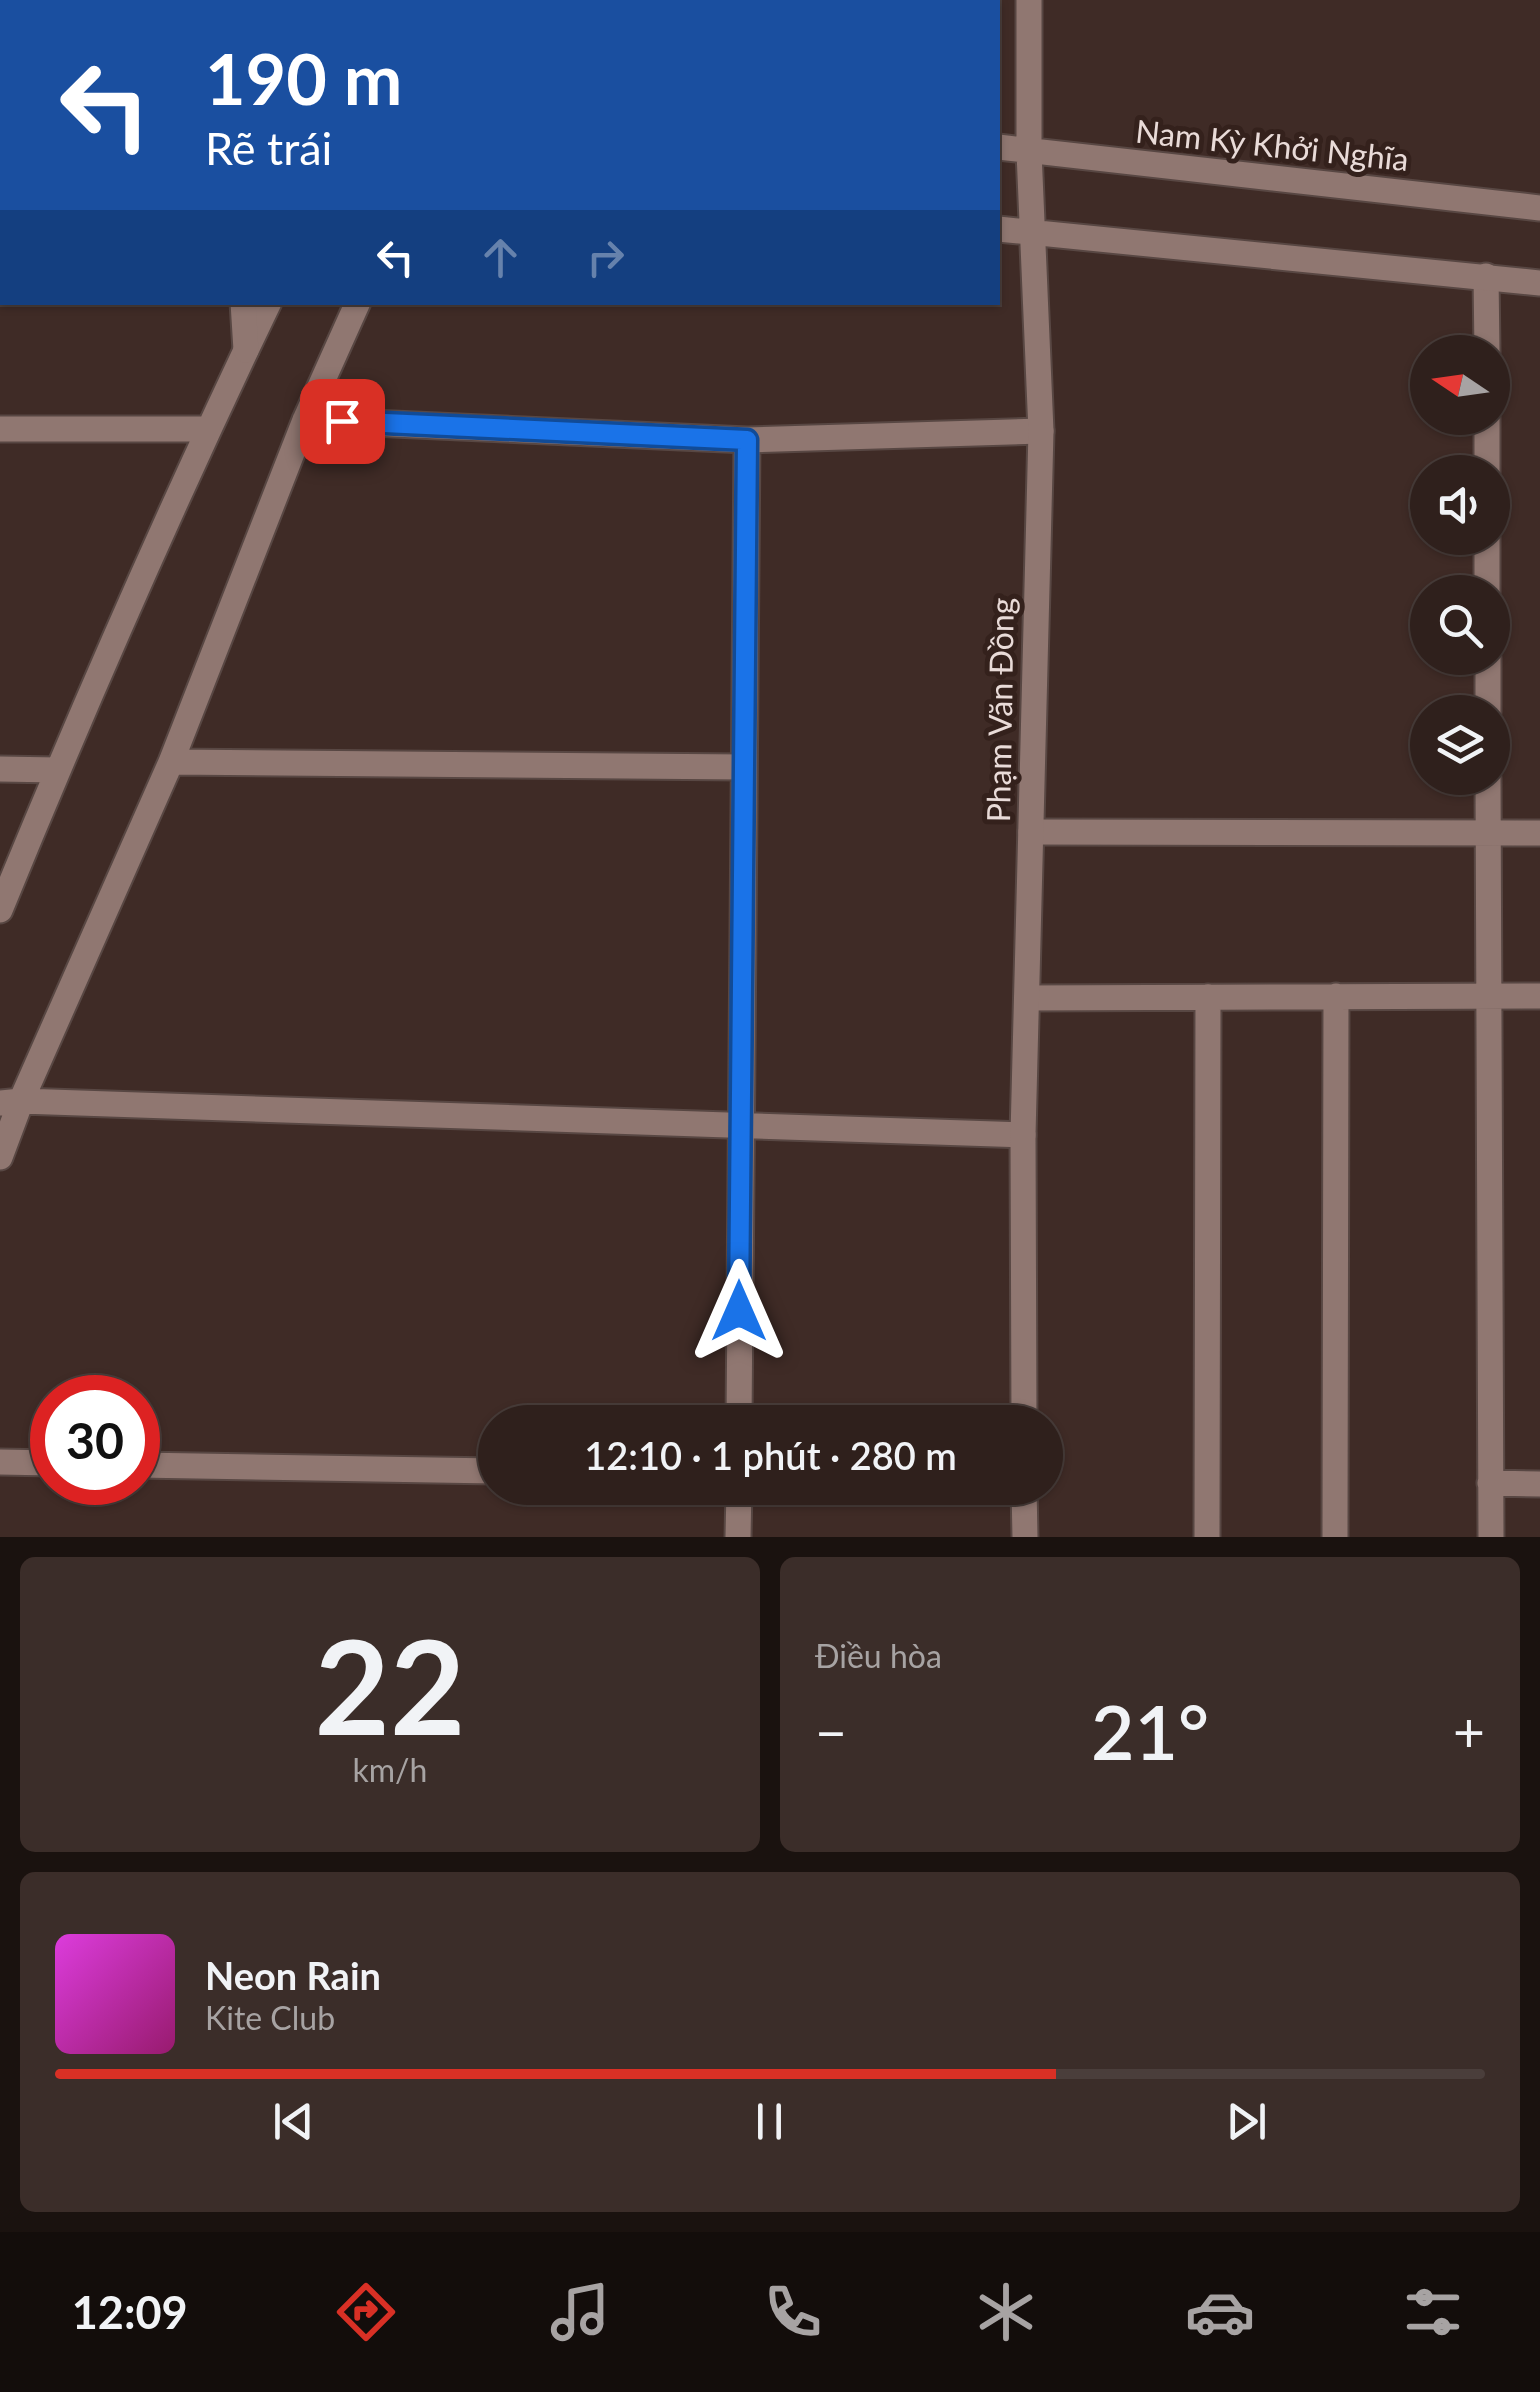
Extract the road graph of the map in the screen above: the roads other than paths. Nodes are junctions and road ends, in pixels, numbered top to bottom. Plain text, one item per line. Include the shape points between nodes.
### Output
1 (1029, 0) edge
2 (1000, 147) edge
3 (1029, 152) junction
4 (1540, 208) edge
5 (1000, 228) edge
6 (1033, 232) junction
7 (1486, 276) junction
8 (1540, 283) edge
9 (243, 305) edge
10 (268, 305) edge
11 (357, 305) edge
12 (1486, 335) edge
13 (246, 350) junction
14 (305, 420) junction
15 (0, 429) edge
16 (208, 429) junction
17 (1041, 431) junction
18 (747, 440) junction
19 (171, 762) junction
20 (744, 767) junction
21 (0, 769) edge
22 (57, 770) junction
23 (1488, 795) edge
24 (1030, 832) junction
25 (1488, 832) junction
26 (1540, 833) edge
27 (0, 910) edge
28 (1336, 996) junction
29 (1489, 996) junction
30 (1540, 996) edge
31 (1208, 997) junction
32 (1026, 998) junction
33 (11, 1102) edge
34 (740, 1125) junction
35 (1023, 1135) junction
36 (0, 1157) edge
37 (739, 1405) edge
38 (1024, 1405) edge
39 (0, 1462) edge
40 (30, 1463) edge
41 (160, 1465) edge
42 (478, 1471) edge
43 (1490, 1483) junction
44 (1540, 1484) edge
45 (739, 1505) edge
46 (1024, 1505) edge
47 (738, 1537) edge
48 (1025, 1537) edge
49 (1208, 1537) edge
50 (1335, 1537) edge
51 (1490, 1537) edge

1 - 3 street, Phạm Văn Đồng
2 - 3 street, Nam Kỳ Khởi Nghĩa
3 - 4 street, Nam Kỳ Khởi Nghĩa
3 - 6 street, Phạm Văn Đồng
5 - 6 street
6 - 7 street
6 - 17 street, Phạm Văn Đồng
7 - 8 street
7 - 12 street
9 - 13 street
10 - 13 street
11 - 14 street
13 - 16 street
14 - 18 street
14 - 19 street
15 - 16 street
16 - 22 street
17 - 18 street
17 - 24 street, Phạm Văn Đồng
18 - 20 street
19 - 20 street
19 - 33 street
20 - 34 street
21 - 22 street
22 - 27 street
23 - 25 street
24 - 25 street
24 - 32 street, Phạm Văn Đồng
25 - 26 street
25 - 29 street
28 - 29 street
28 - 31 street
28 - 50 street
29 - 30 street
29 - 43 street
31 - 32 street
31 - 49 street
32 - 35 street, Phạm Văn Đồng
33 - 34 street
33 - 36 street
34 - 35 street
34 - 37 street
35 - 38 street, Phạm Văn Đồng
39 - 40 street
41 - 42 street
43 - 44 street
43 - 51 street
45 - 47 street
46 - 48 street

